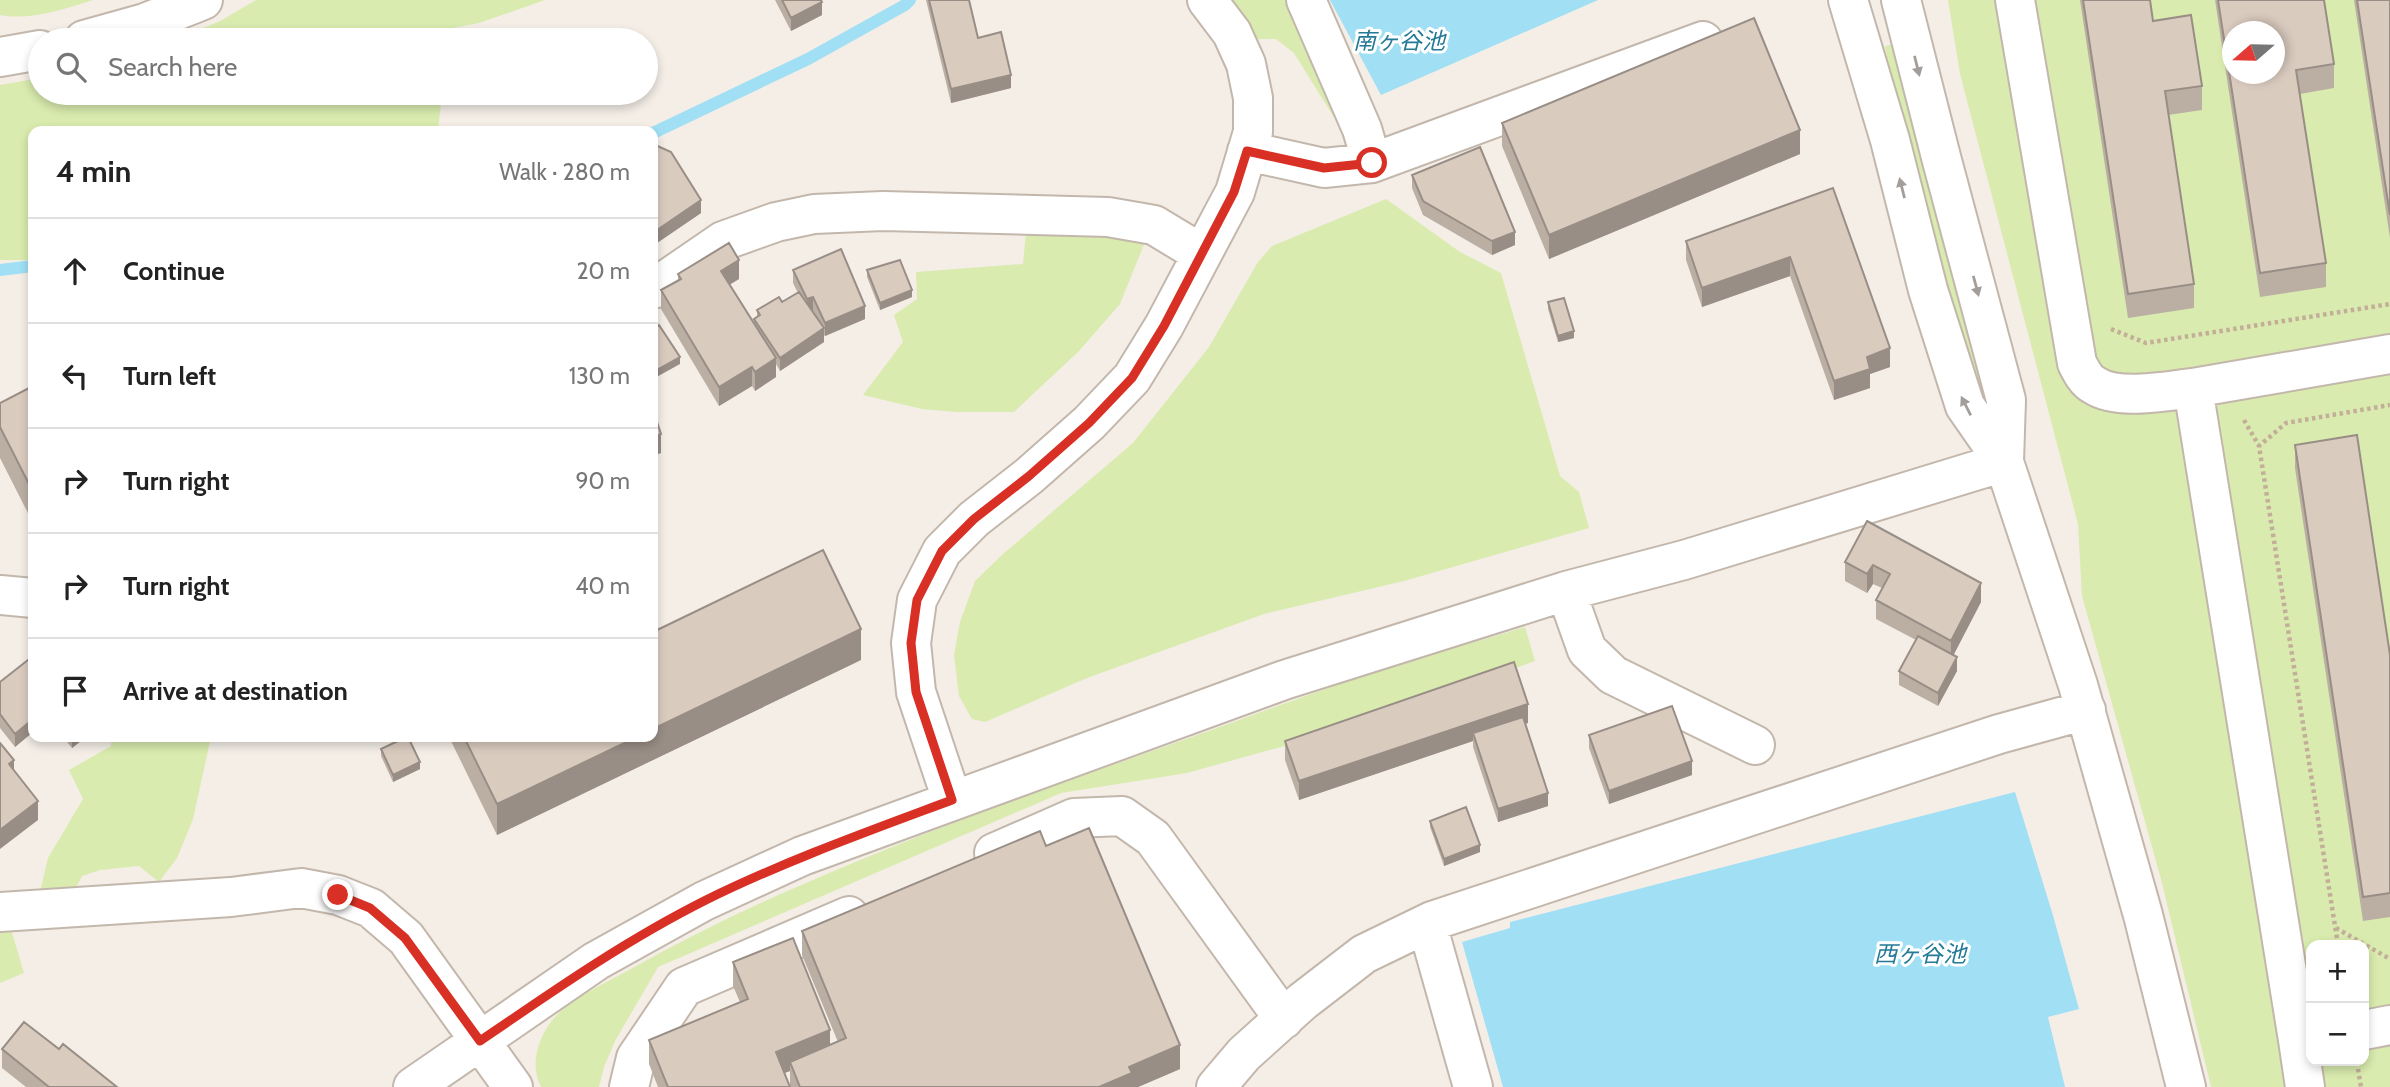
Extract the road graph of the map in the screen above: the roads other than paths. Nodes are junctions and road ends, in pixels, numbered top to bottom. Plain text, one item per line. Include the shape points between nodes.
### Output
1 (203, 0) edge
2 (1207, 0) edge
3 (1306, 0) edge
4 (1848, 0) edge
5 (1901, 0) edge
6 (2015, 0) edge
7 (127, 28) edge
8 (1703, 41) edge
9 (28, 52) edge
10 (0, 57) edge
11 (1247, 151) junction
12 (1372, 163) junction
13 (1202, 254) junction
14 (658, 286) edge
15 (2390, 355) edge
16 (2193, 388) junction
17 (2004, 462) junction
18 (1566, 591) junction
19 (0, 595) edge
20 (28, 598) edge
21 (2085, 710) junction
22 (1755, 745) dead end
23 (952, 800) junction
24 (961, 867) edge
25 (885, 900) edge
26 (0, 912) edge
27 (1427, 924) junction
28 (1284, 1019) junction
29 (2390, 1026) edge
30 (2369, 1029) edge
31 (2305, 1039) edge
32 (480, 1041) junction
33 (413, 1087) edge
34 (513, 1087) edge
35 (629, 1087) edge
36 (1216, 1087) edge
37 (1473, 1087) edge
38 (2186, 1087) edge
39 (2305, 1087) edge

1 - 7 street
2 - 11 street via 1232,33 1246,64 1253,132
3 - 12 street
17 -> 4 street via 1965,407
5 -> 17 street via 2006,400
6 - 16 street via 2077,363 2092,385 2105,391 2123,394
8 - 12 street
9 - 10 street
11 - 12 street via 1324,168
11 - 13 street via 1234,192
13 - 14 street via 1154,225 1108,217 883,211 814,214 723,241
13 - 23 street via 1132,378 1089,423 942,551 917,600 911,643 916,692
15 - 16 street
16 - 31 street
17 - 18 street via 1675,563
17 - 21 street
18 - 22 street via 1587,650 1613,675
18 - 23 street via 1284,680
19 - 20 street
21 - 27 street via 1999,734
21 - 38 street
23 - 32 street via 802,856 704,901 596,961
24 - 28 street via 1074,818 1122,816 1153,838
25 - 35 street via 684,987 636,1058
26 - 32 street via 301,888 338,895 370,908 405,938
27 - 28 street via 1364,954
27 - 37 street
28 - 36 street via 1244,1054
29 - 30 street
31 - 39 street
32 - 33 street
32 - 34 street

